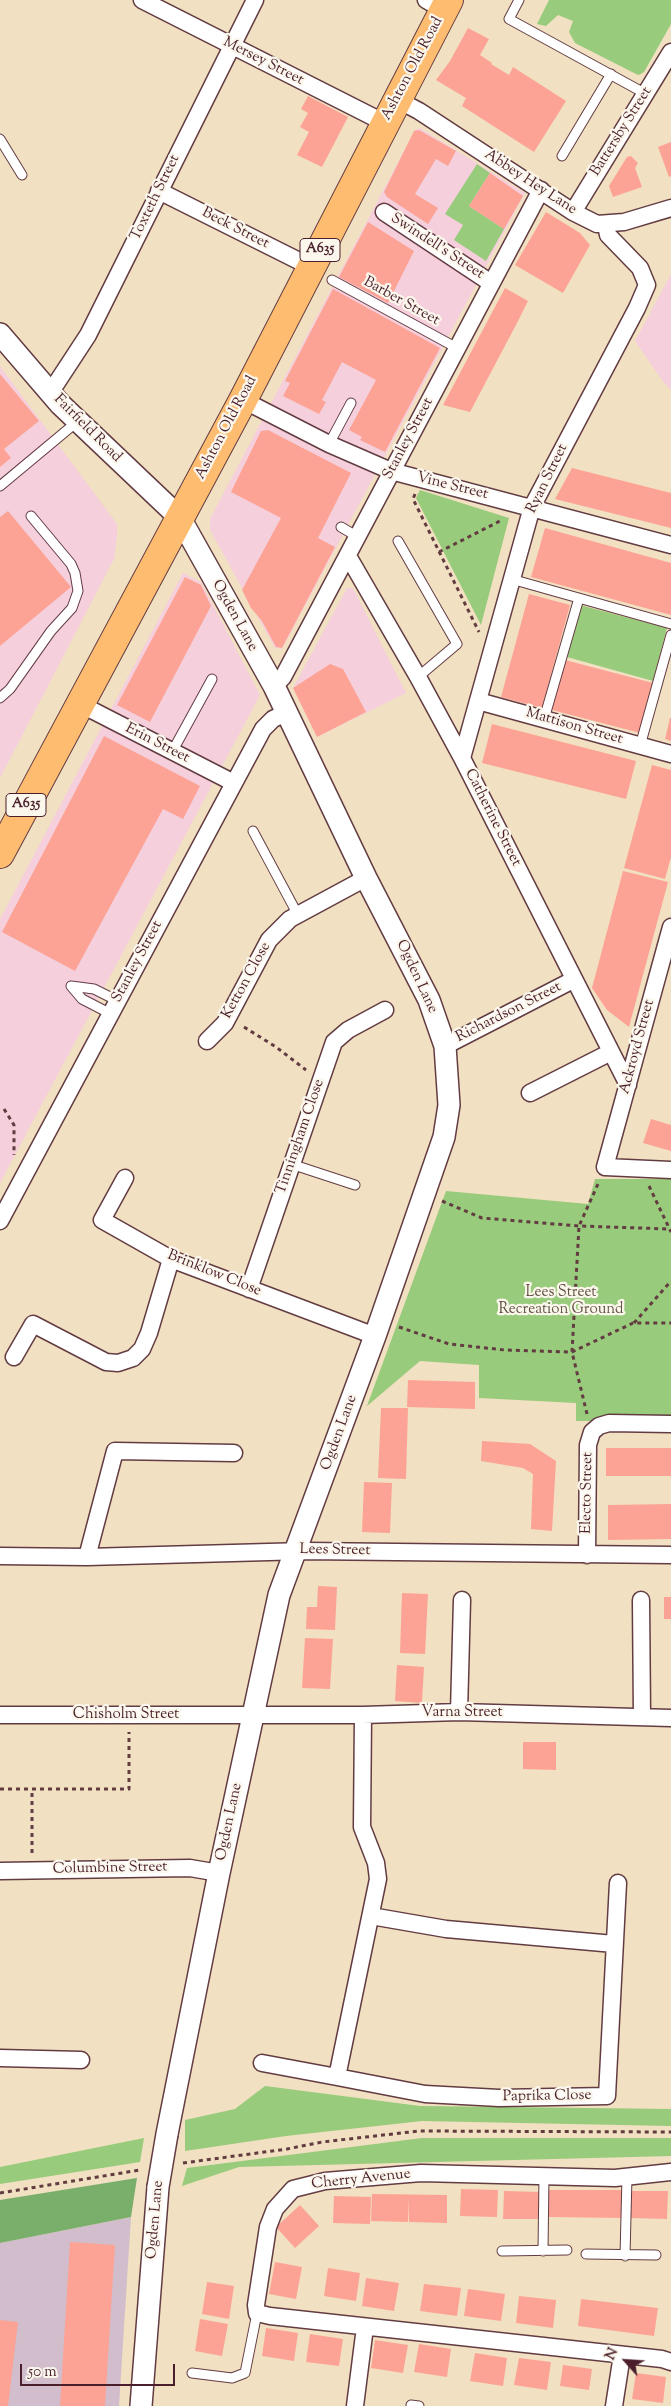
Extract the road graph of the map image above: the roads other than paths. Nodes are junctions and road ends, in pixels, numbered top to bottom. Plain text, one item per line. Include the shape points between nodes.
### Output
1 (142, 0) edge
2 (255, 0) edge
3 (519, 0) edge
4 (440, 3) edge
5 (231, 46) junction
6 (671, 52) edge
7 (611, 74) junction
8 (646, 94) junction
9 (398, 100) junction
10 (385, 124) junction
11 (0, 139) edge
12 (562, 156) dead end
13 (22, 175) dead end
14 (542, 190) junction
15 (159, 191) junction
16 (671, 208) edge
17 (384, 212) dead end
18 (573, 212) junction
19 (606, 225) junction
20 (322, 274) junction
21 (491, 283) junction
22 (0, 334) edge
23 (457, 348) junction
24 (50, 393) junction
25 (243, 400) junction
26 (351, 403) dead end
27 (78, 421) junction
28 (329, 444) junction
29 (391, 471) junction
30 (0, 486) edge
31 (532, 507) junction
32 (31, 516) dead end
33 (180, 518) junction
34 (341, 527) dead end
35 (358, 537) junction
36 (398, 541) dead end
37 (671, 545) edge
38 (348, 556) junction
39 (511, 580) junction
40 (579, 598) junction
41 (671, 624) edge
42 (671, 635) edge
43 (418, 677) junction
44 (212, 679) dead end
45 (274, 686) junction
46 (0, 698) edge
47 (478, 700) junction
48 (80, 704) junction
49 (286, 713) junction
50 (544, 719) junction
51 (640, 746) junction
52 (172, 752) junction
53 (671, 754) edge
54 (462, 758) junction
55 (234, 783) junction
56 (253, 831) dead end
57 (0, 854) edge
58 (366, 878) junction
59 (298, 915) junction
60 (671, 927) edge
61 (573, 980) junction
62 (385, 1010) dead end
63 (207, 1041) dead end
64 (445, 1046) junction
65 (611, 1052) junction
66 (628, 1085) junction
67 (530, 1094) dead end
68 (291, 1164) junction
69 (671, 1170) edge
70 (125, 1178) dead end
71 (355, 1185) dead end
72 (0, 1221) edge
73 (171, 1259) junction
74 (249, 1289) junction
75 (378, 1328) junction
76 (14, 1357) dead end
77 (671, 1424) edge
78 (234, 1453) dead end
79 (296, 1551) junction
80 (587, 1555) junction
81 (671, 1555) edge
82 (0, 1556) edge
83 (87, 1557) junction
84 (462, 1600) dead end
85 (641, 1600) dead end
86 (459, 1712) junction
87 (0, 1715) edge
88 (363, 1715) junction
89 (253, 1716) junction
90 (642, 1717) junction
91 (671, 1718) edge
92 (0, 1871) edge
93 (219, 1872) junction
94 (618, 1884) dead end
95 (371, 1916) junction
96 (614, 1944) junction
97 (0, 2058) edge
98 (80, 2060) dead end
99 (262, 2063) dead end
100 (337, 2077) junction
101 (671, 2172) edge
102 (544, 2175) junction
103 (627, 2176) junction
104 (568, 2250) dead end
105 (502, 2251) dead end
106 (543, 2251) junction
107 (586, 2254) dead end
108 (656, 2255) dead end
109 (625, 2256) junction
110 (257, 2313) junction
111 (365, 2326) junction
112 (622, 2355) junction
113 (671, 2362) edge
114 (192, 2373) dead end
115 (142, 2406) edge
116 (355, 2406) edge
117 (614, 2406) edge

1 - 5 street, Mersey Street
2 - 5 street, Toxteth Street
3 - 7 lane via 509,19
4 - 9 highway, Ashton Old Road / A635
5 - 10 street, Mersey Street
5 - 15 street, Toxteth Street
6 - 8 street, Battersby Street
7 - 8 lane
7 - 12 lane
8 - 18 street, Battersby Street
9 - 10 highway, Ashton Old Road / A635
9 - 14 street, Abbey Hey Lane
10 - 20 highway, Ashton Old Road / A635
11 - 13 lane
14 - 18 street, Abbey Hey Lane
14 - 21 street, Stanley Street
15 - 20 street, Beck Street
15 - 24 street, Toxteth Street via 88,335
16 - 19 street
17 - 21 street, Swindell's Street
18 - 19 street, Abbey Hey Lane
19 - 31 street, Ryan Street via 608,235 640,268 646,285 637,308
20 - 23 lane, Barber Street
20 - 25 highway, Ashton Old Road / A635
21 - 23 street, Stanley Street
22 - 24 street, Fairfield Road
23 - 29 street, Stanley Street
24 - 27 street, Fairfield Road
25 - 28 street, Vine Street
25 - 33 highway, Ashton Old Road / A635
26 - 28 lane
27 - 30 lane
27 - 33 street, Fairfield Road
28 - 29 street, Vine Street
29 - 31 street, Vine Street
29 - 35 street, Stanley Street
31 - 37 street, Vine Street
31 - 39 street, Ryan Street
32 - 46 lane via 71,564 78,591 72,608
33 - 45 street, Ogden Lane
33 - 48 highway, Ashton Old Road / A635
34 - 35 lane
35 - 38 street, Stanley Street
36 - 43 lane via 457,644
38 - 43 street, Catherine Street
38 - 45 street, Stanley Street
39 - 40 lane
39 - 47 street, Ryan Street
40 - 41 lane
40 - 50 lane
42 - 51 lane
43 - 54 street, Catherine Street
44 - 52 lane
45 - 49 street, Ogden Lane
47 - 50 street, Mattison Street
47 - 54 street, Ryan Street
48 - 52 street, Erin Street
48 - 57 highway, Ashton Old Road / A635
49 - 55 street, Stanley Street via 267,725
49 - 58 street, Ogden Lane
50 - 51 street, Mattison Street
51 - 53 street, Mattison Street
52 - 55 street, Erin Street
54 - 61 street, Catherine Street
55 - 72 street, Stanley Street
56 - 59 lane
58 - 59 street, Ketton Close
58 - 64 street, Ogden Lane via 429,1000
59 - 63 street, Ketton Close via 269,940 228,1018
60 - 66 street, Ackroyd Street
61 - 64 street, Richardson Street
61 - 65 street, Catherine Street
62 - 68 street, Tinningham Close via 348,1030 334,1042
64 - 75 street, Ogden Lane via 449,1105 444,1136
65 - 66 street, Catherine Street
65 - 67 street
66 - 69 street, Ackroyd Street via 605,1167
68 - 71 lane
68 - 74 street, Tinningham Close
70 - 73 street, Brinklow Close via 102,1220
73 - 74 street, Brinklow Close
73 - 76 street via 149,1333 142,1349 132,1358 118,1363 106,1362 33,1324
74 - 75 street, Brinklow Close
75 - 79 street, Ogden Lane
77 - 80 street, Electo Street via 609,1423 592,1432 588,1445
78 - 83 street via 115,1451
79 - 80 street, Lees Street
79 - 83 street, Lees Street
79 - 89 street, Ogden Lane via 279,1595
80 - 81 street, Lees Street
82 - 83 street, Lees Street
84 - 86 street
85 - 90 street
86 - 88 street, Varna Street
86 - 90 street, Varna Street
87 - 89 street, Chisholm Street
88 - 89 street, Varna Street
88 - 95 street via 362,1827 376,1863 378,1879
89 - 93 street, Ogden Lane
90 - 91 street, Varna Street
92 - 93 street, Columbine Street via 190,1868
93 - 115 street, Ogden Lane, bridge via 158,2187
94 - 96 street, Paprika Close
95 - 96 street via 446,1928
95 - 100 street
96 - 100 street, Paprika Close via 607,2096 499,2098 425,2094
97 - 98 street
99 - 100 street, Paprika Close
101 - 103 street, Cherry Avenue
102 - 103 street, Cherry Avenue
102 - 106 lane
102 - 110 street, Cherry Avenue via 421,2173 325,2181 293,2189 275,2209 268,2227
103 - 109 lane
104 - 106 lane
105 - 106 lane
107 - 109 lane
108 - 109 lane
110 - 111 street
110 - 114 lane via 245,2373 232,2378
111 - 112 street
111 - 116 street
112 - 113 street
112 - 117 street

